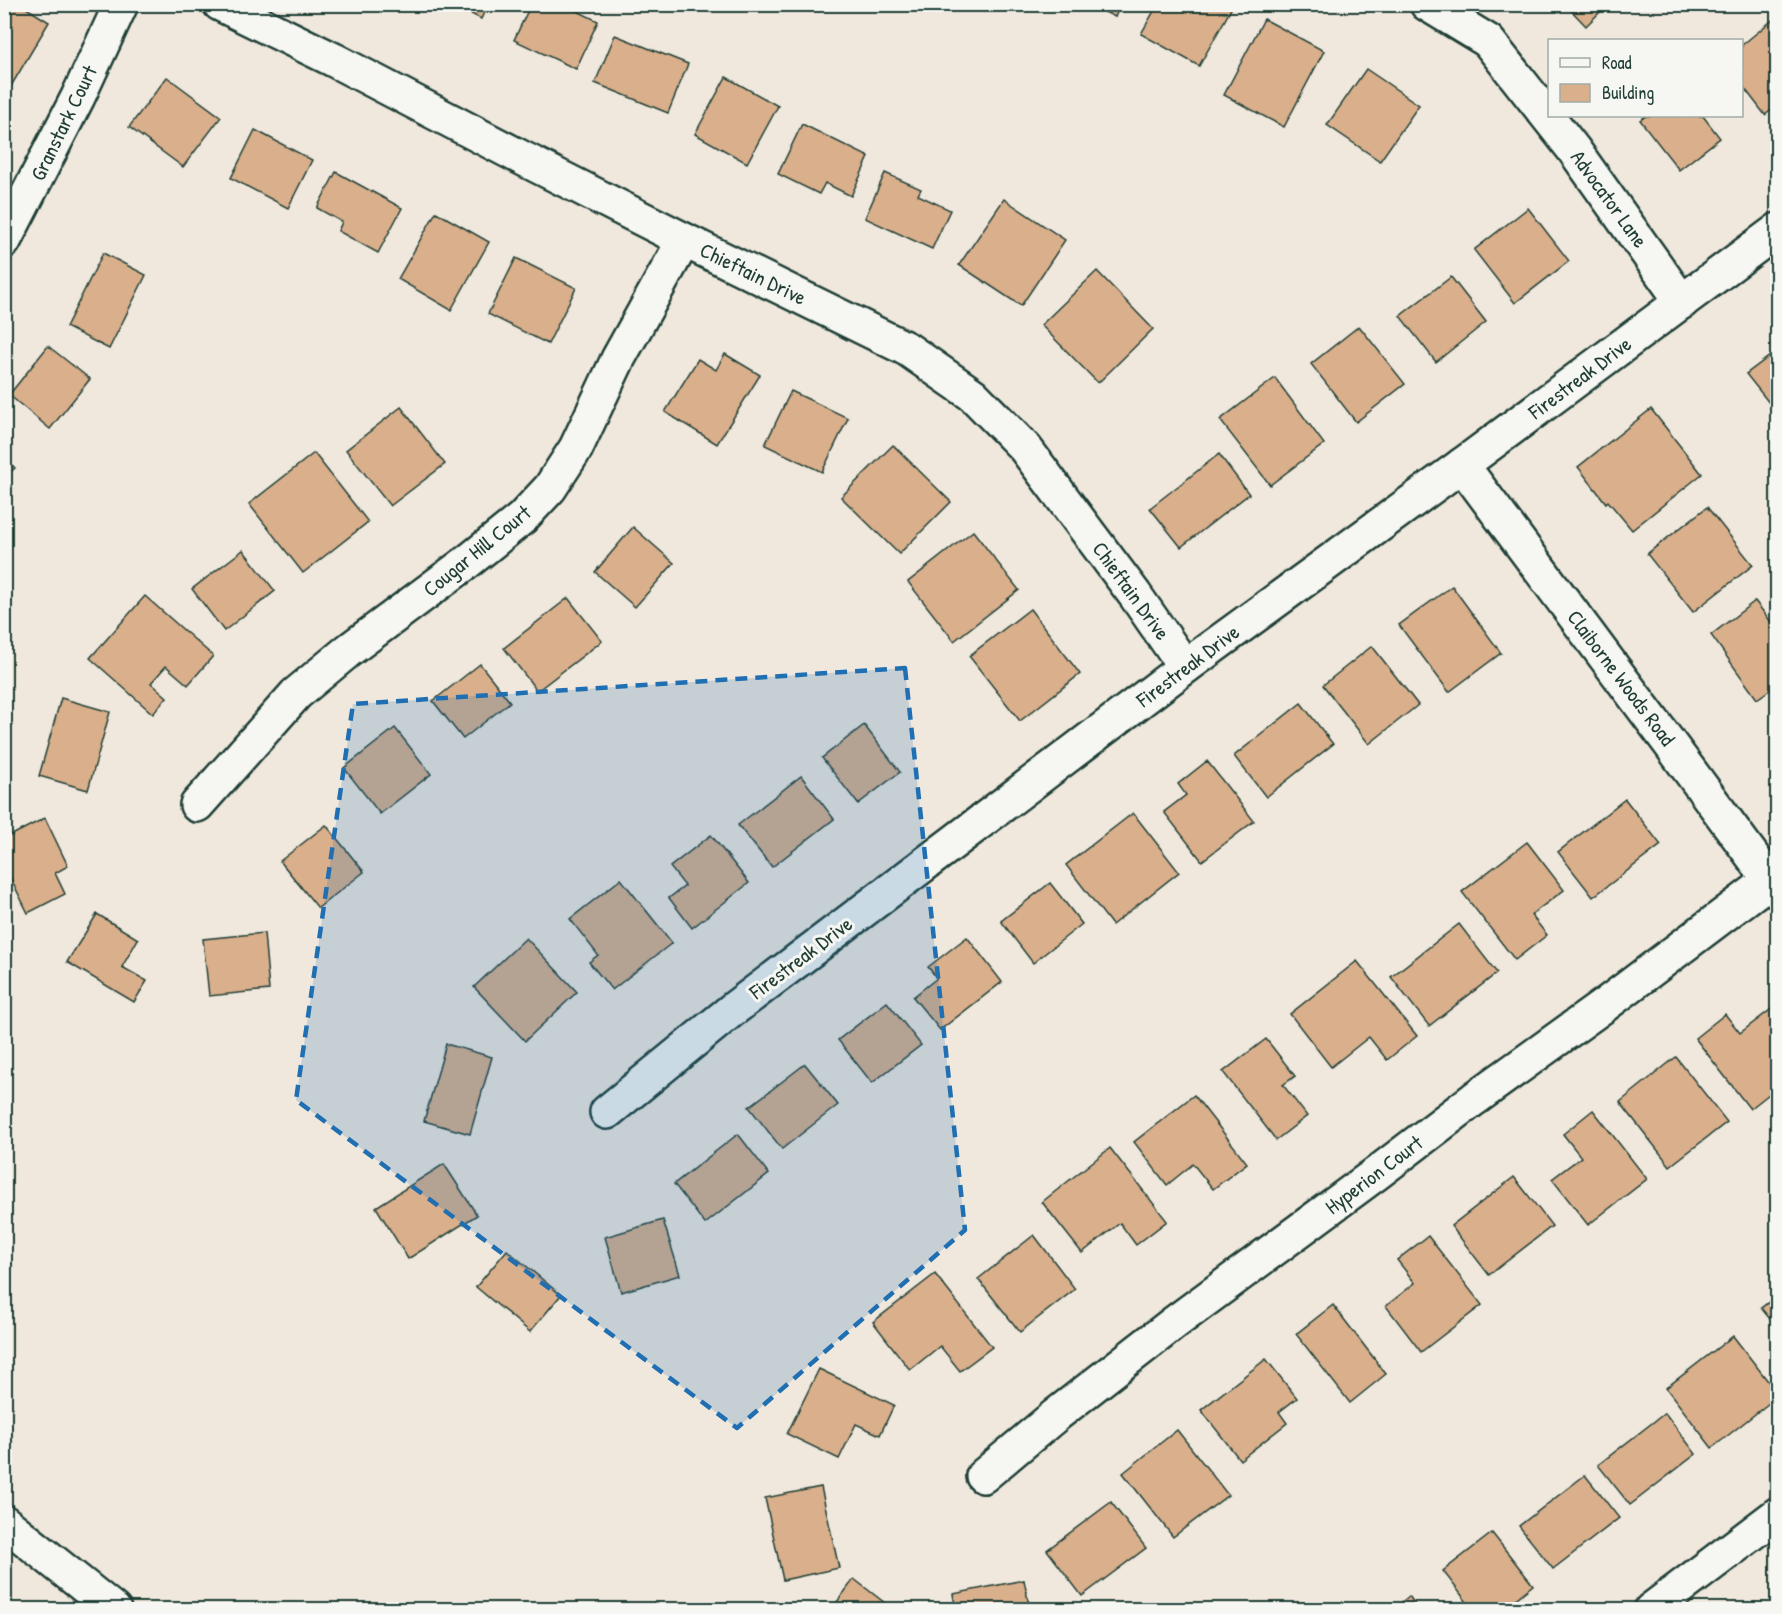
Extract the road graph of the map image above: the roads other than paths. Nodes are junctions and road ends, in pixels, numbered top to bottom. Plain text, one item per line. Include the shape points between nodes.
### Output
1 (122, 4) edge
2 (220, 4) edge
3 (1426, 4) edge
4 (1778, 230) edge
5 (684, 240) junction
6 (4, 241) edge
7 (1682, 302) junction
8 (1462, 465) junction
9 (1185, 667) junction
10 (197, 805) dead end
11 (1773, 886) edge
12 (607, 1112) dead end
13 (983, 1476) dead end
14 (1778, 1514) edge
15 (4, 1522) edge
16 (114, 1610) edge
17 (1651, 1610) edge

1 - 6 main road, Granstark Court
2 - 5 main road, Chieftain Drive
3 - 7 main road, Advocator Lane via 1488,41 1574,150
4 - 7 main road, Firestreak Drive
5 - 9 main road, Chieftain Drive via 907,349 973,395 1025,448
5 - 10 main road, Cougar Hill Court via 618,359 576,448 550,488 522,518 296,694
7 - 8 main road, Firestreak Drive
8 - 9 main road, Firestreak Drive
8 - 11 main road, Claiborne Woods Road
9 - 12 main road, Firestreak Drive via 732,1010
11 - 13 main road, Hyperion Court via 1474,1099 1174,1323
14 - 17 main road
15 - 16 main road

